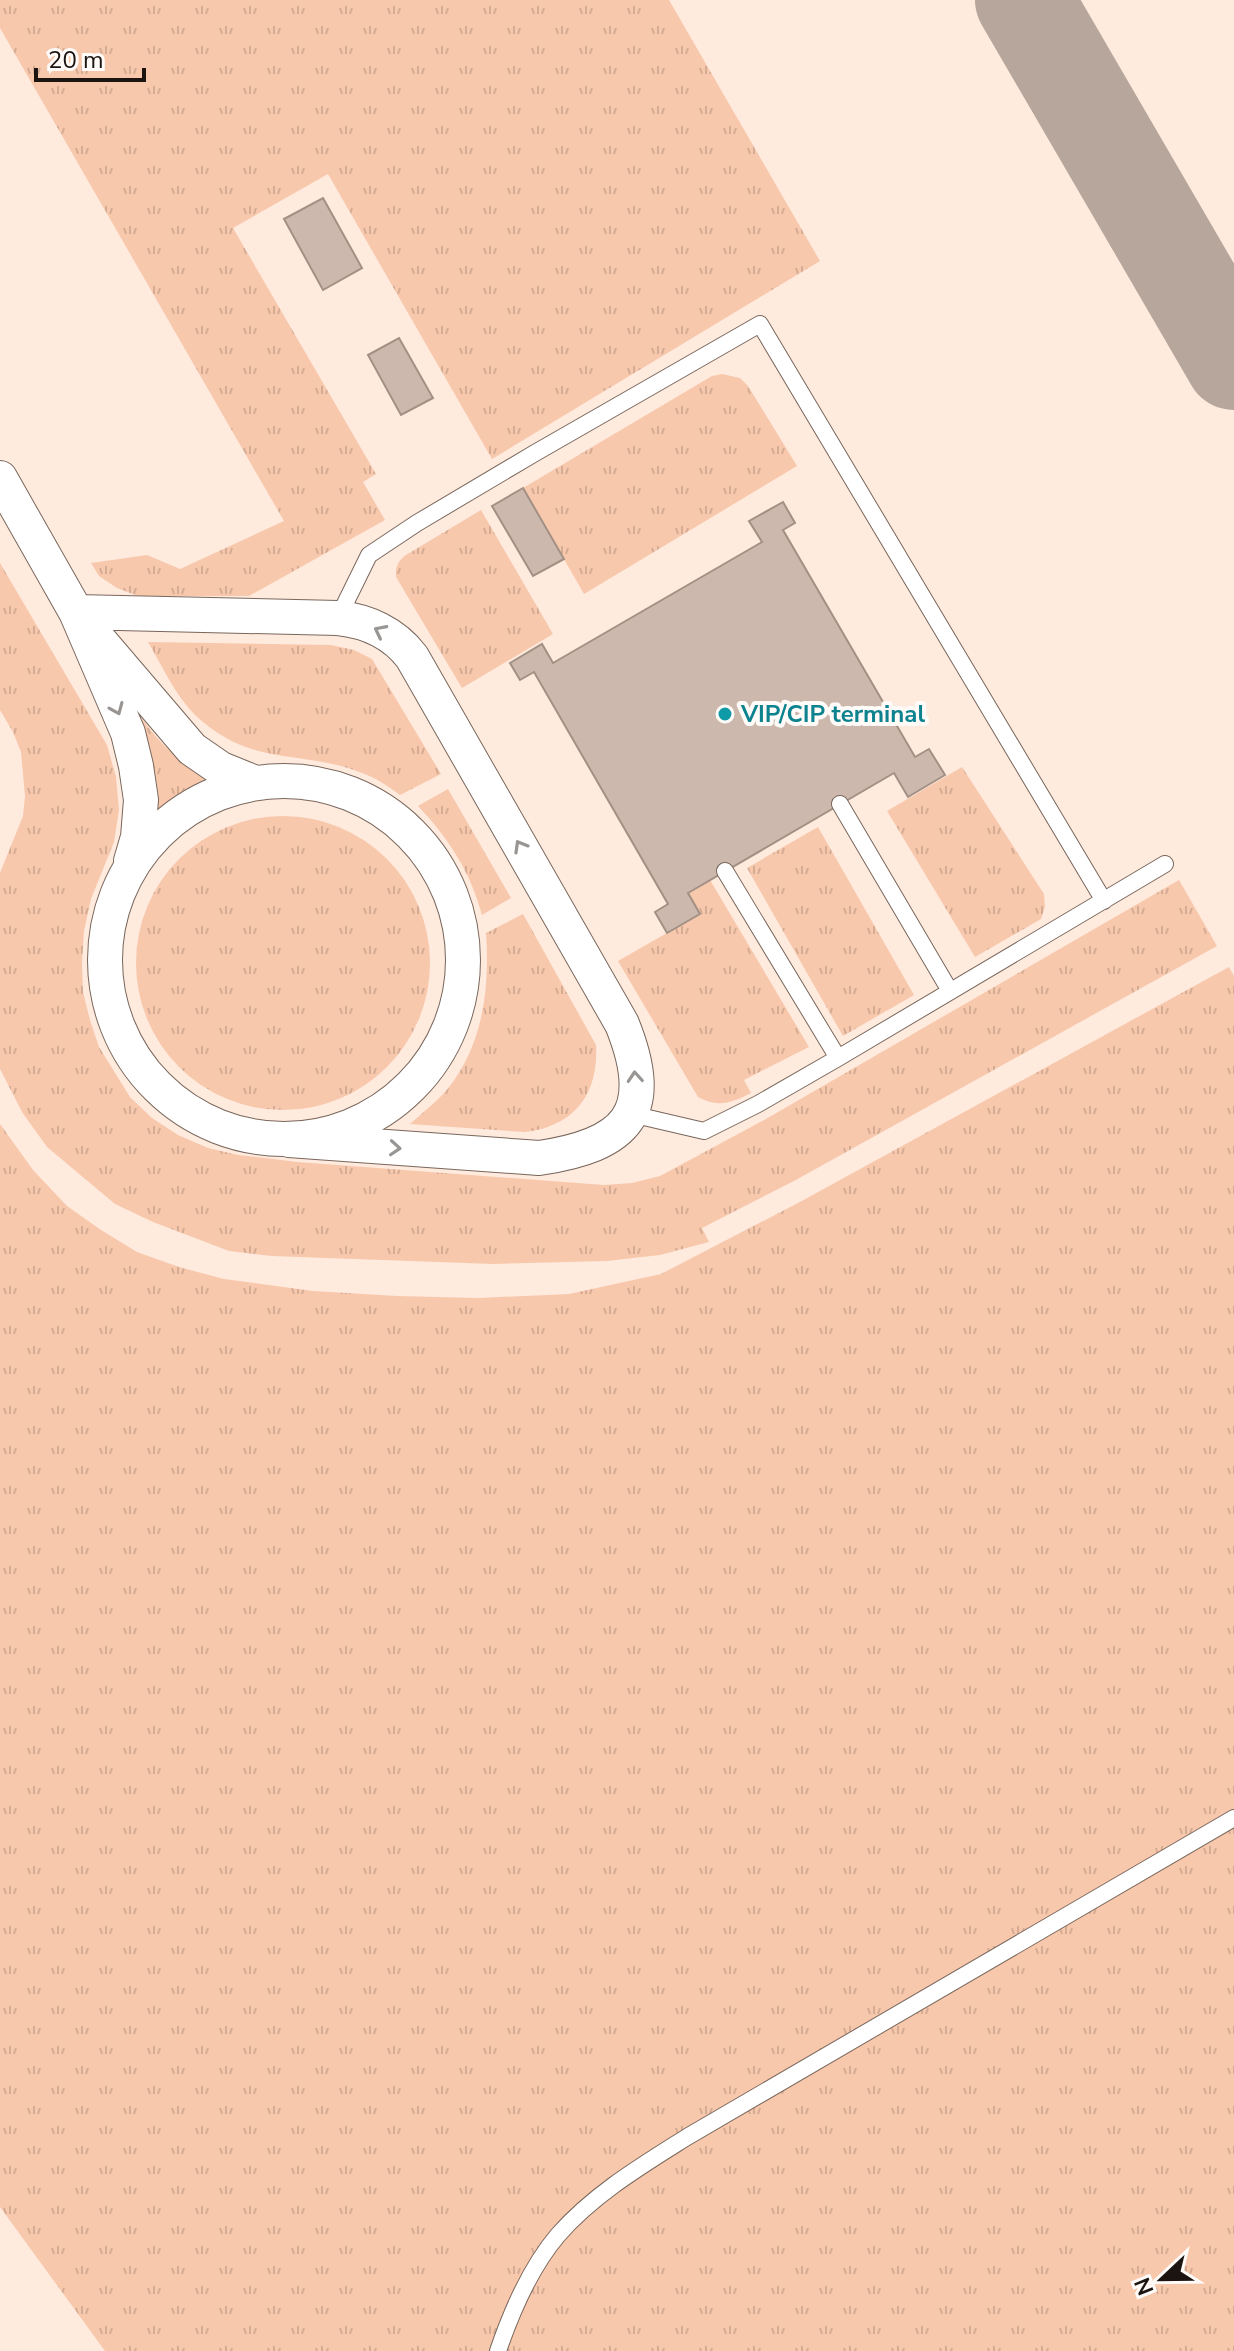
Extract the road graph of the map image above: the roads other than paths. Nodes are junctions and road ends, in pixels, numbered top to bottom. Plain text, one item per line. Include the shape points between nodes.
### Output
1 (0, 478) edge
2 (76, 612) junction
3 (338, 618) junction
4 (253, 782) junction
5 (840, 804) dead end
6 (1165, 864) dead end
7 (129, 869) junction
8 (725, 871) dead end
9 (1104, 901) junction
10 (950, 991) junction
11 (838, 1058) junction
12 (631, 1114) junction
13 (289, 1140) junction
14 (1234, 1818) edge
15 (498, 2351) edge

1 - 2 street
2 - 3 street
2 - 4 street via 192,749
2 -> 7 street via 128,733 136,766 140,818
3 - 9 lane via 369,555 760,324
12 -> 3 street via 636,1079 622,1024 412,657 389,635
4 - 7 street via 195,803 147,843
4 - 13 street via 315,782 374,804 398,822 421,844 453,897 464,953 457,1009 447,1036 416,1083 371,1118 345,1130
5 - 10 lane
6 - 9 lane
7 - 13 street via 116,896 104,957 114,1019 126,1045 160,1090 194,1115 233,1133
8 - 11 lane
9 - 10 lane
10 - 11 lane
11 - 12 lane via 704,1131
13 -> 12 street via 539,1158 592,1145 615,1133
14 - 15 lane via 633,2171 558,2236 521,2294

